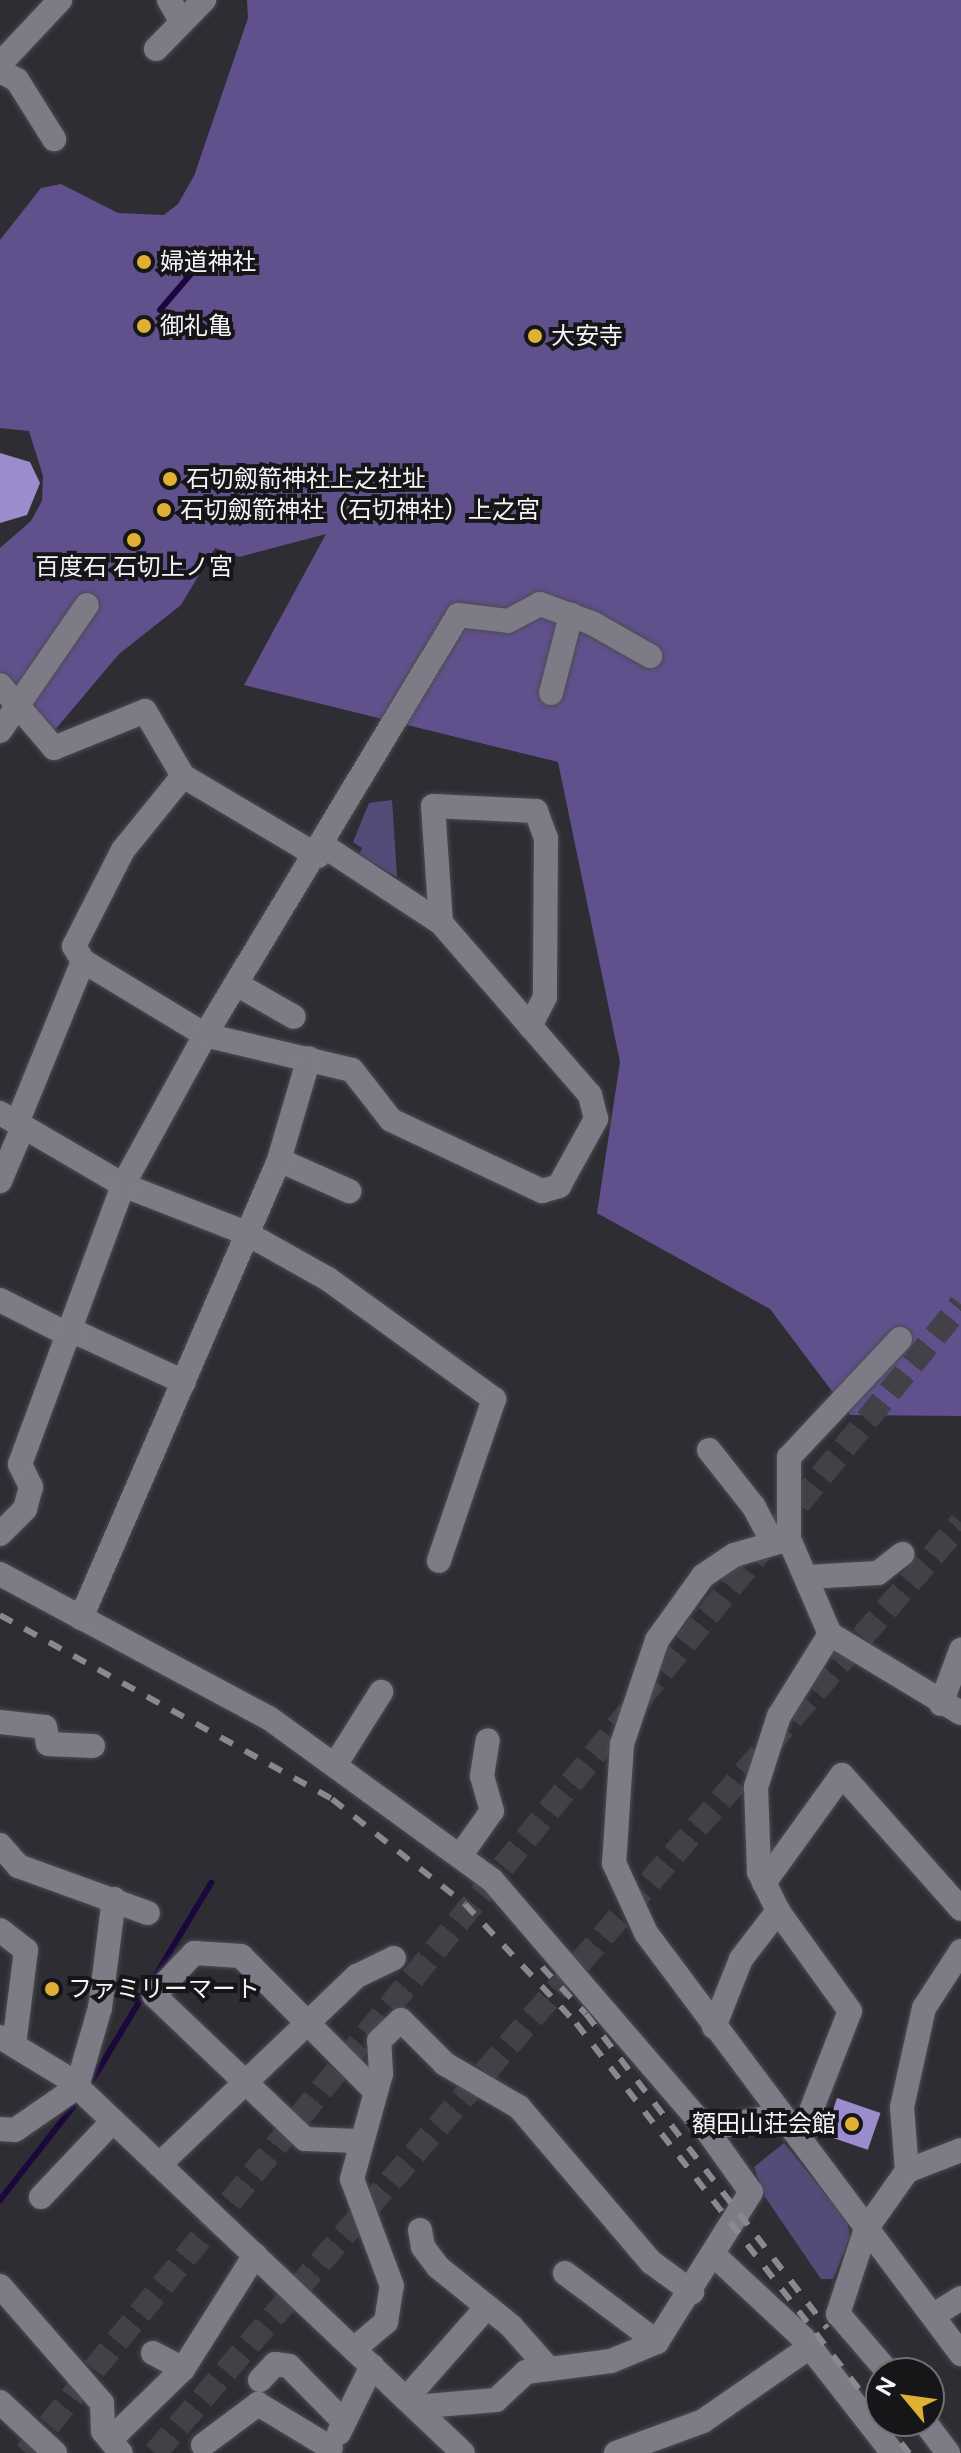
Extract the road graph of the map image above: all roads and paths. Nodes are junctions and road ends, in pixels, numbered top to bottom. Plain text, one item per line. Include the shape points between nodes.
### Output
1 (60, 0) edge
2 (169, 0) edge
3 (204, 0) edge
4 (181, 21) junction
5 (156, 49) dead end
6 (0, 64) edge
7 (0, 71) edge
8 (54, 139) dead end
9 (87, 605) dead end
10 (571, 615) junction
11 (650, 656) dead end
12 (0, 685) edge
13 (551, 693) dead end
14 (16, 708) junction
15 (0, 731) edge
16 (183, 776) junction
17 (321, 851) junction
18 (441, 923) junction
19 (83, 961) junction
20 (238, 985) junction
21 (294, 1017) dead end
22 (530, 1026) junction
23 (205, 1035) junction
24 (309, 1058) junction
25 (13, 1121) edge
26 (279, 1160) junction
27 (0, 1181) edge
28 (123, 1185) junction
29 (349, 1191) dead end
30 (246, 1233) junction
31 (0, 1300) edge
32 (72, 1334) junction
33 (900, 1339) dead end
34 (184, 1382) junction
35 (709, 1450) dead end
36 (0, 1534) edge
37 (781, 1541) junction
38 (902, 1554) dead end
39 (439, 1561) dead end
40 (0, 1574) edge
41 (807, 1577) junction
42 (81, 1618) junction
43 (830, 1634) junction
44 (961, 1650) edge
45 (381, 1692) dead end
46 (951, 1708) edge
47 (0, 1722) edge
48 (488, 1740) dead end
49 (93, 1746) dead end
50 (337, 1762) junction
51 (0, 1845) edge
52 (460, 1856) junction
53 (764, 1883) junction
54 (114, 1899) junction
55 (961, 1909) edge
56 (778, 1911) junction
57 (148, 1913) dead end
58 (0, 1930) edge
59 (961, 1951) edge
60 (394, 1958) dead end
61 (309, 2023) junction
62 (714, 2027) junction
63 (7, 2041) edge
64 (244, 2085) junction
65 (77, 2087) junction
66 (375, 2091) junction
67 (781, 2115) junction
68 (113, 2121) junction
69 (0, 2129) edge
70 (706, 2129) junction
71 (800, 2139) junction
72 (358, 2141) junction
73 (961, 2150) edge
74 (159, 2165) junction
75 (907, 2171) junction
76 (41, 2197) dead end
77 (866, 2229) junction
78 (420, 2230) dead end
79 (255, 2255) junction
80 (715, 2256) junction
81 (0, 2286) edge
82 (572, 2288) dead end
83 (692, 2292) junction
84 (961, 2298) edge
85 (485, 2309) junction
86 (934, 2315) junction
87 (657, 2342) junction
88 (810, 2347) junction
89 (153, 2353) dead end
90 (961, 2354) edge
91 (875, 2357) edge
92 (363, 2358) junction
93 (183, 2369) junction
94 (549, 2369) junction
95 (260, 2380) dead end
96 (0, 2402) edge
97 (411, 2403) junction
98 (344, 2422) junction
99 (203, 2445) dead end
100 (116, 2446) edge
101 (330, 2450) edge
102 (630, 2451) edge
103 (55, 2453) edge
104 (463, 2453) edge
105 (893, 2453) edge

1 - 6 street
2 - 4 street
3 - 4 street
4 - 5 street
7 - 8 street via 17,80
9 - 14 street
10 - 11 street
10 - 13 street
10 - 17 street via 540,604 508,621 458,615
12 - 14 street
14 - 15 street
14 - 16 street via 61,748 145,711
16 - 17 street
16 - 19 street via 123,850 74,946
17 - 18 street
17 - 20 street
18 - 22 street
18 - 22 street via 433,806 536,811 546,838 545,997
19 - 23 street
19 - 25 street
20 - 21 street
20 - 23 street
22 - 24 street via 590,1095 596,1119 559,1186 542,1191 391,1120 352,1070
23 - 24 street
23 - 28 street
24 - 26 street
25 - 27 street
25 - 28 street
26 - 29 street
26 - 30 street
28 - 30 street
28 - 32 street
30 - 34 street
30 - 39 street via 328,1279 494,1399
31 - 32 street
32 - 34 street
32 - 36 street via 20,1464 31,1487 25,1509
33 - 37 street via 789,1457
34 - 42 street
35 - 37 street
37 - 41 street
37 - 62 street via 734,1555 703,1576 657,1640 622,1744 614,1863 646,1933
38 - 41 street via 878,1573
40 - 42 street
41 - 43 street
42 - 50 street via 269,1718
43 - 46 street
43 - 53 street via 779,1716 756,1787
44 - 46 street
45 - 50 street
47 - 49 street via 45,1727 48,1744
48 - 52 street via 482,1776 492,1811
50 - 52 street
51 - 54 street via 18,1866
52 - 70 street via 492,1880
53 - 55 street via 842,1775
53 - 56 street
54 - 57 street
54 - 65 street via 100,2008
56 - 62 street via 741,1959
56 - 71 street via 850,2011
58 - 63 street via 26,1950
59 - 75 street via 924,2008 902,2107
60 - 61 street via 357,1976
61 - 64 street
61 - 64 street via 241,1956 194,1953 154,1995
61 - 66 street
62 - 67 street
63 - 65 street
64 - 72 street via 305,2139
64 - 74 street
65 - 68 street
65 - 69 street via 15,2130
66 - 72 street
66 - 83 street via 379,2041 401,2020 445,2064 519,2107 651,2262
67 - 70 street
67 - 71 street
68 - 74 street
68 - 76 street
70 - 80 street via 751,2192
71 - 77 street
72 - 92 street via 352,2179 392,2286 386,2322
73 - 75 street
74 - 79 street
75 - 77 street
77 - 86 street
77 - 91 street via 838,2314
78 - 85 street via 423,2247 438,2267
79 - 92 street
79 - 93 street
80 - 83 street
80 - 88 street
81 - 100 street via 102,2403 103,2431
82 - 87 street
83 - 87 street
84 - 86 street
85 - 94 street via 530,2344
85 - 97 street
86 - 90 street
87 - 94 street via 611,2361
88 - 102 street via 703,2421
88 - 105 street
89 - 93 street
92 - 97 street
92 - 98 street
93 - 100 street
94 - 97 street via 526,2372 496,2400
95 - 98 street via 275,2364 289,2366
96 - 103 street
97 - 104 street
98 - 101 street
99 - 101 street via 258,2404

